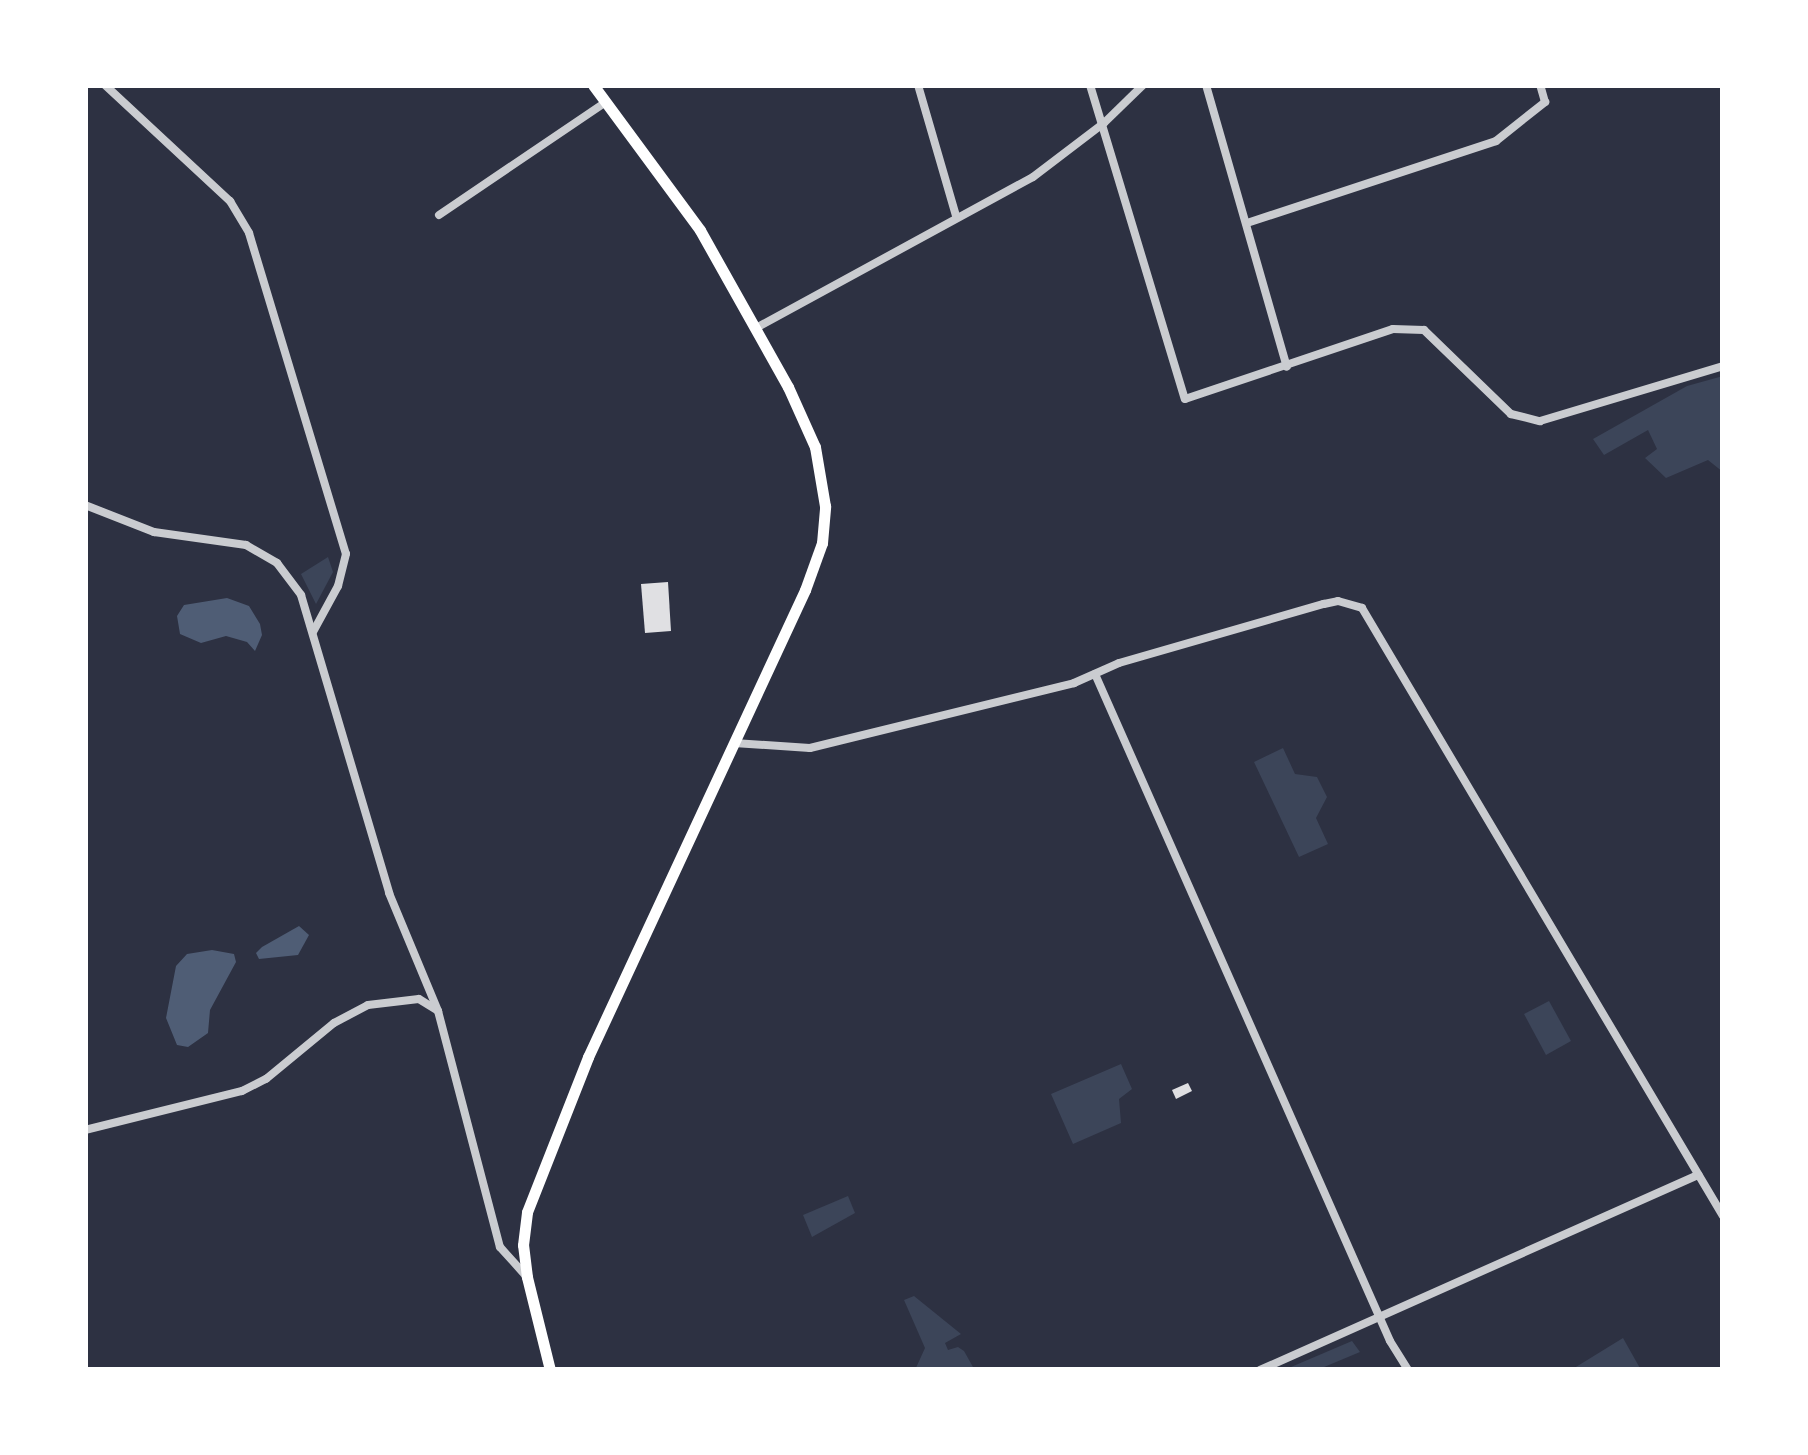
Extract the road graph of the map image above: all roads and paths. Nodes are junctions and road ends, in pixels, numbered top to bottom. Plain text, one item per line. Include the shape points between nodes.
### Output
1 (105, 85) edge
2 (593, 85) edge
3 (918, 85) edge
4 (1090, 85) edge
5 (1144, 85) edge
6 (1206, 85) edge
7 (1540, 85) edge
8 (606, 102) junction
9 (1104, 123) junction
10 (439, 215) dead end
11 (956, 216) junction
12 (1247, 223) junction
13 (756, 328) junction
14 (1287, 366) junction
15 (1723, 366) edge
16 (85, 505) edge
17 (313, 632) junction
18 (1095, 674) junction
19 (734, 743) junction
20 (438, 1011) junction
21 (85, 1130) edge
22 (1699, 1176) junction
23 (1723, 1216) edge
24 (527, 1277) junction
25 (1382, 1319) junction
26 (550, 1370) edge
27 (1260, 1370) edge
28 (1408, 1370) edge

1 - 17 street via 230,201 249,233 346,554 338,586
2 - 8 main road
3 - 11 street
4 - 9 street
5 - 9 street
6 - 12 street
7 - 12 street via 1544,102 1496,142
8 - 10 street
8 - 13 main road via 700,230
9 - 11 street via 1032,177
9 - 14 street via 1185,399
11 - 13 street
12 - 14 street
13 - 19 main road via 809,432 825,506 822,543 806,590
14 - 15 street via 1393,329 1424,330 1511,414 1540,421
16 - 17 street via 154,532 246,545 278,563 301,595
17 - 20 street via 389,893
18 - 19 street via 810,748
18 - 22 street via 1324,604 1362,608
18 - 25 street
19 - 24 main road via 549,1147 527,1212
20 - 21 street via 420,999 368,1004 242,1091
20 - 24 street via 500,1246
22 - 23 street
22 - 25 street
24 - 26 main road
25 - 27 street
25 - 28 street

